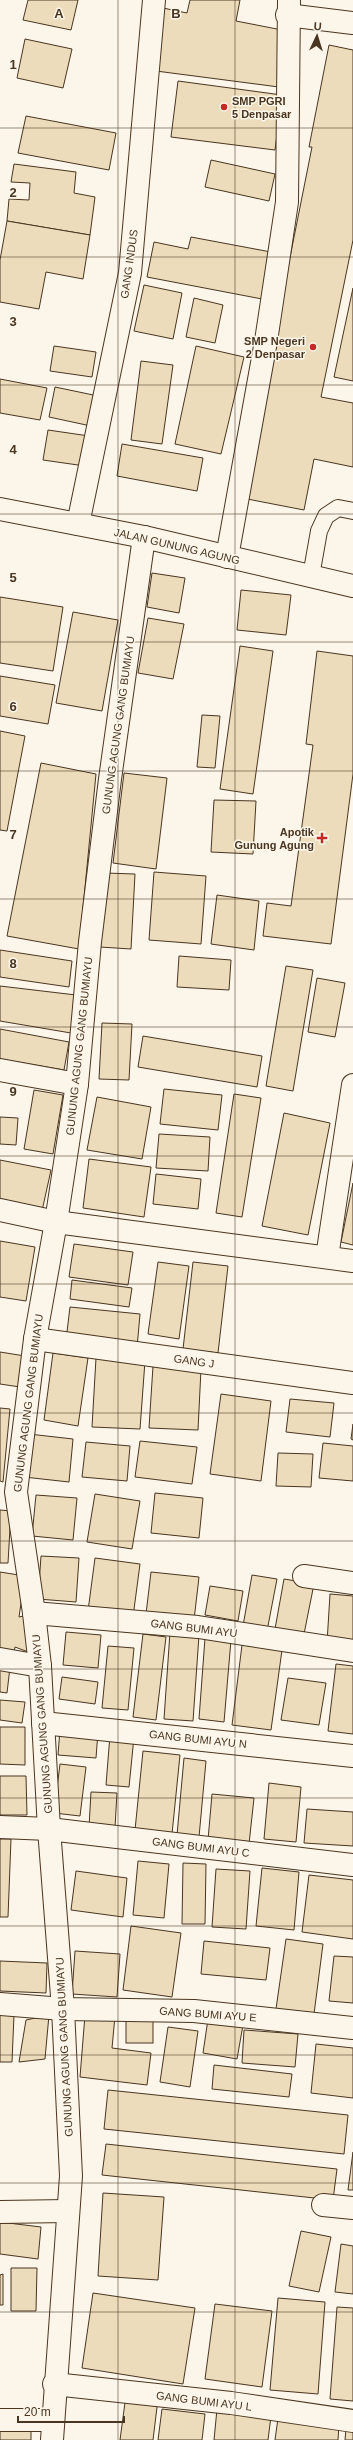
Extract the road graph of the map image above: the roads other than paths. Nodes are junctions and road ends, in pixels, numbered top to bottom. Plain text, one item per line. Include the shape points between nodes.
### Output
1 (154, 0) edge
2 (288, 8) edge
3 (353, 24) edge
4 (0, 509) edge
5 (353, 511) edge
6 (78, 524) junction
7 (144, 537) junction
8 (227, 557) junction
9 (311, 576) junction
10 (353, 586) edge
11 (0, 1070) edge
12 (77, 1084) junction
13 (353, 1085) edge
14 (0, 1210) edge
15 (56, 1222) junction
16 (327, 1257) junction
17 (353, 1261) edge
18 (35, 1339) junction
19 (353, 1383) edge
20 (8, 1491) edge
21 (304, 1576) dead end
22 (353, 1583) edge
23 (34, 1613) junction
24 (353, 1651) edge
25 (0, 1659) edge
26 (40, 1666) junction
27 (43, 1723) junction
28 (353, 1756) edge
29 (0, 1827) edge
30 (48, 1828) junction
31 (353, 1865) edge
32 (0, 2004) edge
33 (63, 2009) junction
34 (353, 2028) edge
35 (322, 2206) dead end
36 (353, 2208) edge
37 (68, 2211) junction
38 (0, 2212) edge
39 (54, 2384) junction
40 (0, 2420) edge
41 (353, 2421) edge
42 (52, 2430) edge

1 - 6 street, GANG INDUS via 130,273
2 - 3 street
2 - 8 street via 287,202 266,341
4 - 6 street, JALAN GUNUNG AGUNG
5 - 9 lane via 338,508 326,516 319,531
6 - 7 street, JALAN GUNUNG AGUNG
7 - 8 street, JALAN GUNUNG AGUNG
7 - 12 street, GUNUNG AGUNG GANG BUMIAYU via 90,942
8 - 9 street, JALAN GUNUNG AGUNG
9 - 10 street, JALAN GUNUNG AGUNG
11 - 12 street
12 - 15 street, GUNUNG AGUNG GANG BUMIAYU
13 - 16 street
14 - 15 street
15 - 16 street
15 - 18 street, GUNUNG AGUNG GANG BUMIAYU
16 - 17 street
18 - 19 street, GANG J
18 - 20 street, GUNUNG AGUNG GANG BUMIAYU
20 - 23 street, GUNUNG AGUNG GANG BUMIAYU
21 - 22 street
23 - 24 street, GANG BUMI AYU via 198,1627
23 - 26 street, GUNUNG AGUNG GANG BUMIAYU
25 - 26 street
26 - 27 street, GUNUNG AGUNG GANG BUMIAYU
27 - 28 street, GANG BUMI AYU N
27 - 30 street, GUNUNG AGUNG GANG BUMIAYU
29 - 30 street, GANG BUMI AYU C
30 - 31 street, GANG BUMI AYU C
30 - 33 street, GUNUNG AGUNG GANG BUMIAYU
32 - 33 street, GANG BUMI AYU E
33 - 34 street, GANG BUMI AYU E via 194,2011
33 - 37 street, GUNUNG AGUNG GANG BUMIAYU via 71,2176
35 - 36 street
37 - 38 street
37 - 39 street, GUNUNG AGUNG GANG BUMIAYU
39 - 41 street, GANG BUMI AYU L via 231,2403
39 - 42 street, GUNUNG AGUNG GANG BUMIAYU
40 - 42 street

